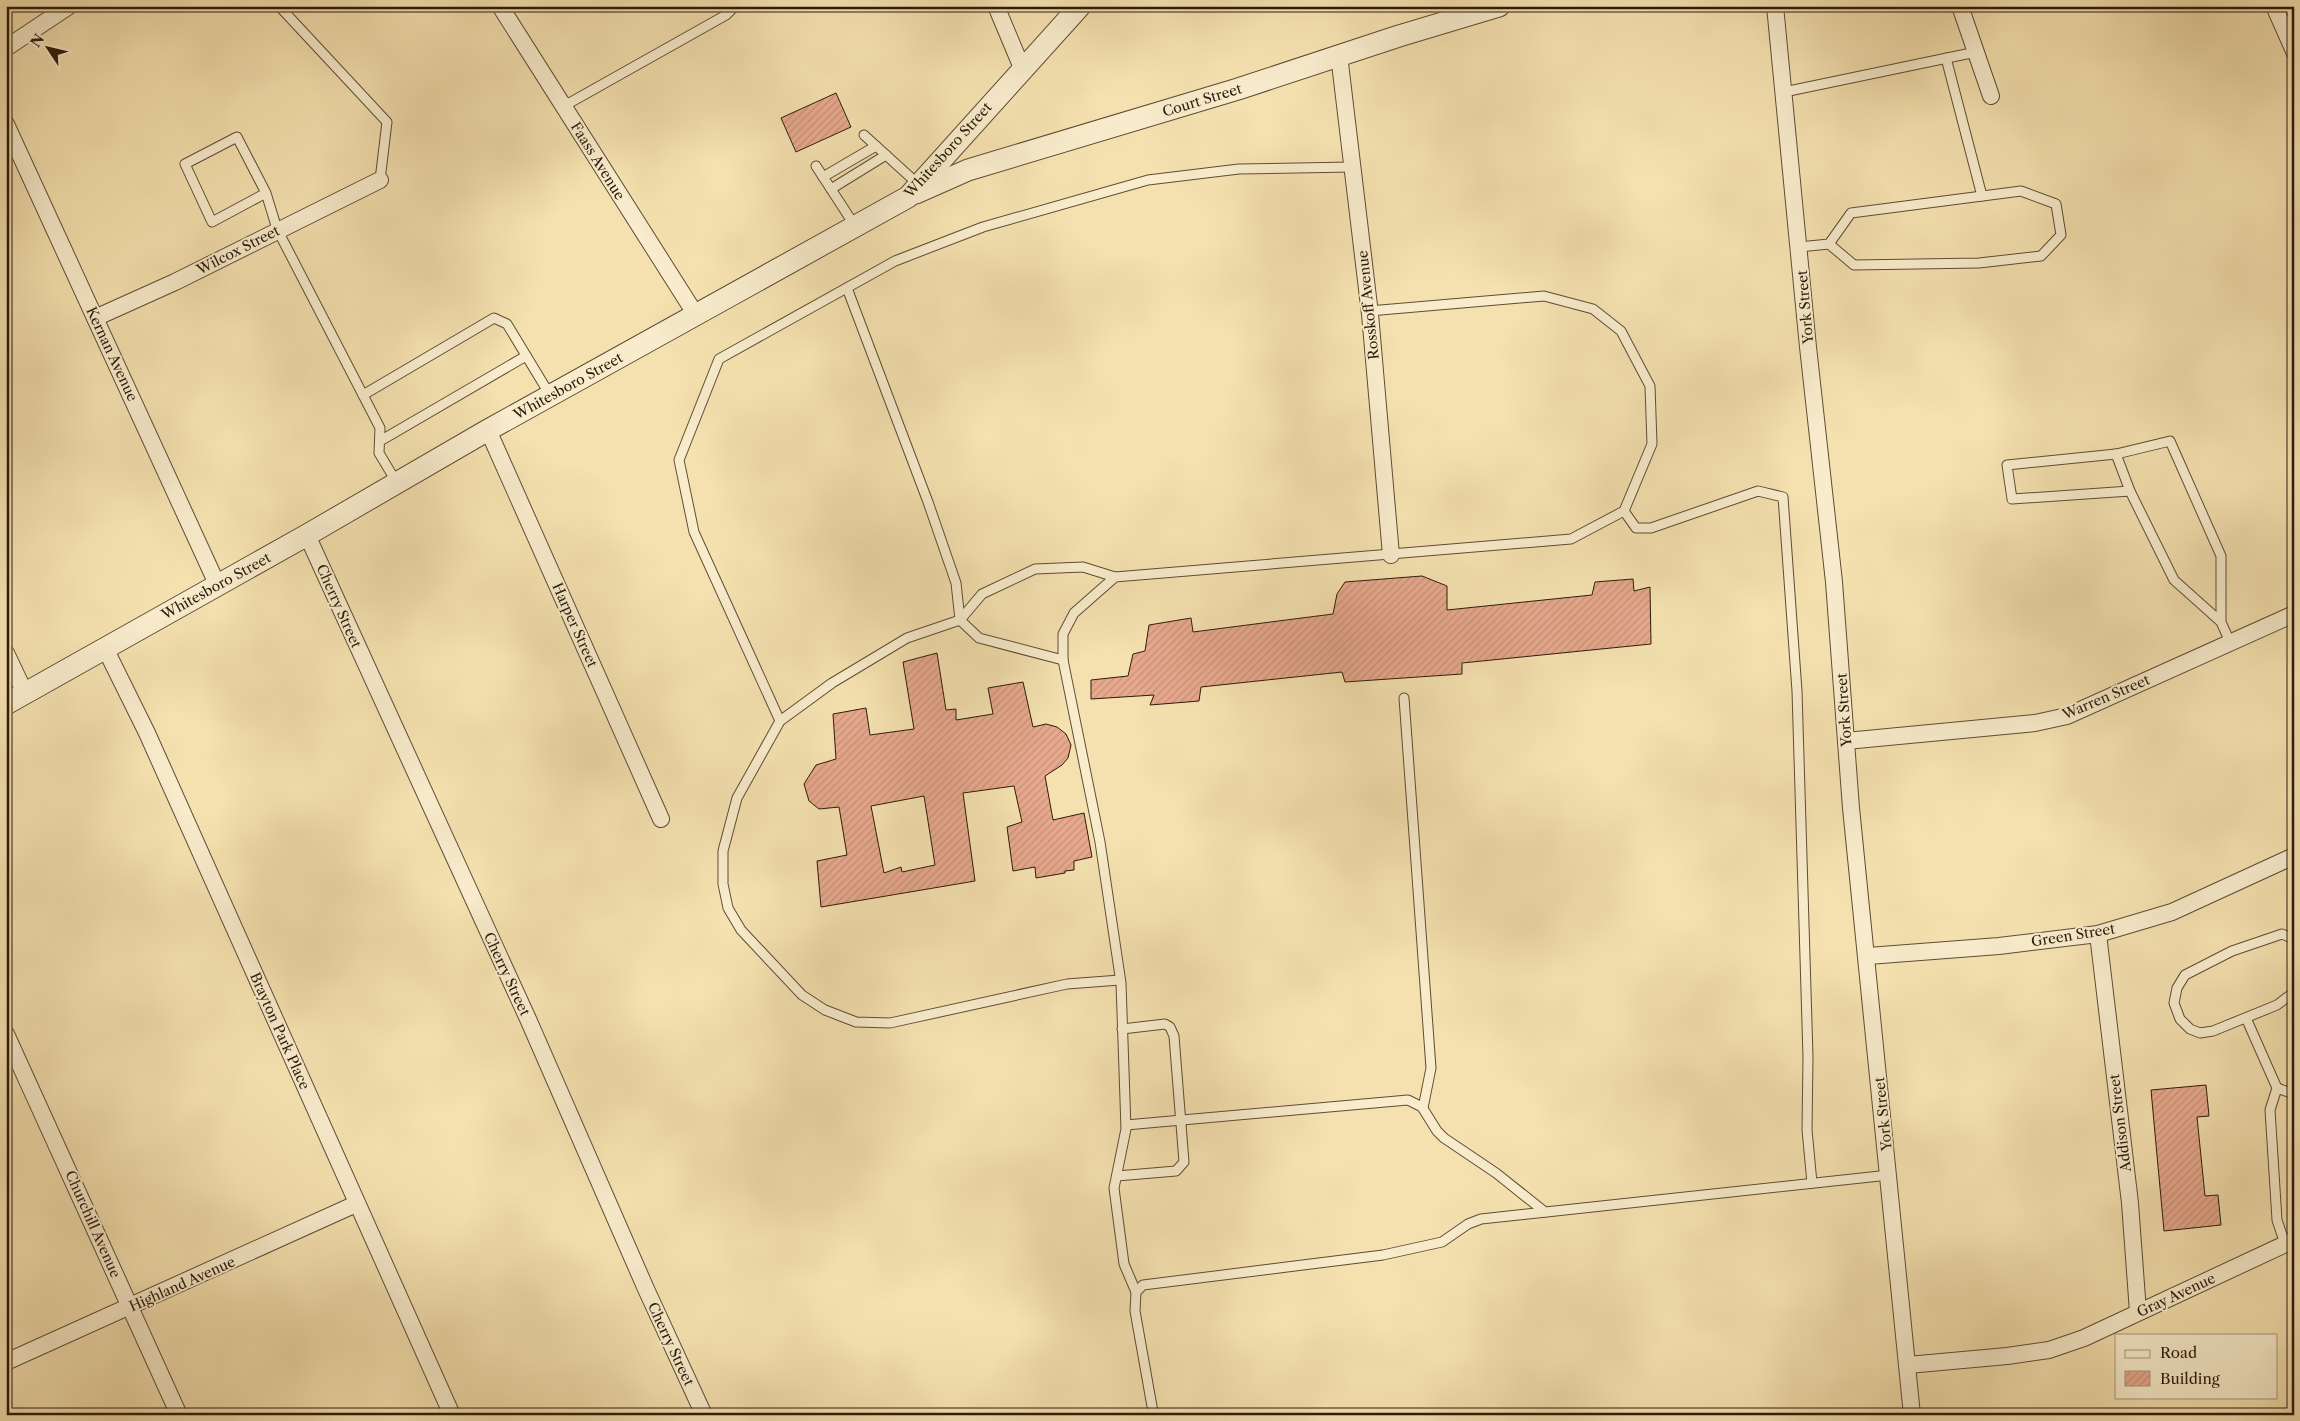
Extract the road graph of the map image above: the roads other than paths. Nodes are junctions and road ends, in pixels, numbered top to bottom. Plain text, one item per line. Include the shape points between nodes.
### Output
1 (279, 6) edge
2 (500, 6) edge
3 (735, 6) edge
4 (996, 6) edge
5 (1080, 6) edge
6 (1499, 6) edge
7 (1775, 6) edge
8 (1960, 6) edge
9 (2274, 6) edge
10 (61, 8) edge
11 (6, 48) edge
12 (2294, 51) edge
13 (1976, 52) junction
14 (1339, 55) junction
15 (1946, 58) junction
16 (1022, 68) junction
17 (1784, 92) junction
18 (1991, 96) dead end
19 (564, 106) junction
20 (6, 124) edge
21 (864, 135) dead end
22 (876, 146) junction
23 (886, 155) junction
24 (816, 166) dead end
25 (1352, 168) junction
26 (823, 177) junction
27 (380, 180) joint
28 (831, 189) junction
29 (913, 191) junction
30 (266, 193) junction
31 (1982, 196) junction
32 (856, 226) junction
33 (277, 229) junction
34 (1829, 244) junction
35 (1799, 247) junction
36 (847, 288) junction
37 (1369, 311) junction
38 (696, 315) junction
39 (95, 318) junction
40 (526, 356) junction
41 (363, 395) junction
42 (550, 396) junction
43 (488, 430) junction
44 (380, 441) junction
45 (2116, 454) junction
46 (397, 483) junction
47 (2130, 491) junction
48 (1624, 511) junction
49 (307, 535) junction
50 (1391, 555) junction
51 (1115, 577) junction
52 (217, 584) junction
53 (2294, 614) edge
54 (960, 620) junction
55 (2221, 622) junction
56 (2230, 642) junction
57 (105, 648) junction
58 (6, 653) edge
59 (1063, 660) junction
60 (25, 693) junction
61 (1404, 698) dead end
62 (6, 704) edge
63 (780, 721) junction
64 (1846, 741) junction
65 (661, 819) dead end
66 (2294, 856) edge
67 (2098, 934) junction
68 (2294, 939) edge
69 (1868, 956) junction
70 (1120, 980) junction
71 (2294, 992) edge
72 (2246, 1018) junction
73 (1122, 1029) junction
74 (6, 1034) edge
75 (2278, 1088) junction
76 (2294, 1094) edge
77 (1423, 1108) junction
78 (1181, 1120) junction
79 (1126, 1125) junction
80 (1889, 1175) junction
81 (1117, 1176) junction
82 (1812, 1183) junction
83 (356, 1204) junction
84 (1545, 1212) junction
85 (2289, 1242) edge
86 (1136, 1292) junction
87 (130, 1308) junction
88 (2138, 1312) junction
89 (6, 1362) edge
90 (1908, 1365) junction
91 (1151, 1414) edge
92 (179, 1415) edge
93 (452, 1415) edge
94 (704, 1415) edge
95 (1912, 1415) edge

1 - 27 lane via 387,122
2 - 19 street, Faass Avenue
3 - 19 lane via 726,15
4 - 16 street
5 - 16 street, Whitesboro Street
6 - 14 street, Court Street
7 - 17 street, York Street
8 - 13 street
9 - 12 street
10 - 11 street
13 - 15 lane
13 - 18 street
14 - 25 street, Rosskoff Avenue
14 - 29 street, Court Street via 1229,92 968,170
15 - 17 lane
15 - 31 lane
16 - 29 street, Whitesboro Street
17 - 35 street, York Street
19 - 38 street, Faass Avenue
20 - 39 street, Kernan Avenue
21 - 22 lane
22 - 23 lane
22 - 26 lane
23 - 28 lane
23 - 29 lane
24 - 26 lane
25 - 36 lane via 1239,169 1148,180 984,227 895,261
25 - 37 street, Rosskoff Avenue
26 - 28 lane
27 - 33 street, Wilcox Street
28 - 32 lane
29 - 32 street, Whitesboro Street
30 - 30 lane via 237,137 185,164 212,222
30 - 33 lane
31 - 34 lane via 1851,213
31 - 34 lane via 2021,191 2056,204 2061,235 2042,256 1979,263 1854,265
32 - 38 street, Whitesboro Street
33 - 39 street, Wilcox Street via 175,282
33 - 41 lane
34 - 35 lane
35 - 64 street, York Street via 1834,582
36 - 54 lane via 956,583
36 - 63 lane via 719,359 680,460 694,532
37 - 48 lane via 1544,296 1593,309 1622,330 1650,386 1652,444
37 - 50 street, Rosskoff Avenue
38 - 42 street, Whitesboro Street
39 - 52 street, Kernan Avenue
40 - 41 lane via 507,324 494,318
40 - 42 lane
40 - 44 lane
41 - 44 lane via 380,428
42 - 43 street, Whitesboro Street
43 - 46 street, Whitesboro Street
43 - 65 street, Harper Street
44 - 46 lane via 379,453
45 - 47 lane
45 - 47 lane via 2006,465 2012,499
45 - 55 lane via 2170,441 2221,556
46 - 49 street, Whitesboro Street
47 - 55 lane via 2174,580
48 - 50 lane via 1572,539
48 - 82 lane via 1636,528 1652,528 1758,491 1783,497 1797,691 1808,1056 1806,1130
49 - 52 street, Whitesboro Street
49 - 94 street, Cherry Street
50 - 51 lane
51 - 54 lane via 1083,567 1035,569 982,594
51 - 59 lane via 1074,613 1063,634
52 - 57 street, Whitesboro Street
53 - 56 street, Warren Street
54 - 59 lane via 979,638
54 - 63 lane via 907,638 832,683
55 - 56 lane
56 - 64 street, Warren Street via 2067,716 2035,723
57 - 60 street, Whitesboro Street
57 - 83 street, Brayton Park Place via 148,733
58 - 60 street
59 - 70 lane via 1100,842
60 - 62 street, Whitesboro Street
61 - 77 lane via 1431,1068
63 - 70 lane via 737,798 723,852 723,884 728,908 741,930 802,996 825,1010 856,1022 890,1023 1067,984
64 - 69 street, York Street
66 - 67 street, Green Street via 2172,912
67 - 69 street, Green Street via 1999,946
67 - 88 street, Addison Street via 2130,1203
68 - 72 lane via 2282,934 2232,951 2184,975 2174,1003 2180,1019 2190,1029 2200,1033 2214,1031
69 - 80 street, York Street
70 - 73 lane
71 - 72 lane via 2277,1005
72 - 75 lane
73 - 78 lane via 1165,1024 1170,1028 1174,1036
73 - 79 lane
74 - 87 street, Churchill Avenue
75 - 76 lane
75 - 85 lane via 2270,1110 2277,1220
77 - 78 lane via 1408,1100
77 - 84 lane via 1444,1138
78 - 79 lane
78 - 81 lane via 1184,1162 1180,1169
79 - 81 lane
80 - 82 lane
80 - 90 street, York Street
81 - 86 lane via 1114,1188 1124,1264
82 - 84 lane
83 - 87 street, Highland Avenue
83 - 93 street, Brayton Park Place
84 - 86 lane via 1481,1219 1442,1242 1383,1254 1143,1285
85 - 88 street, Gray Avenue
86 - 91 lane via 1135,1311
87 - 89 street, Highland Avenue
87 - 92 street, Churchill Avenue
88 - 90 street, Gray Avenue via 2084,1338 2049,1350
90 - 95 street, York Street

